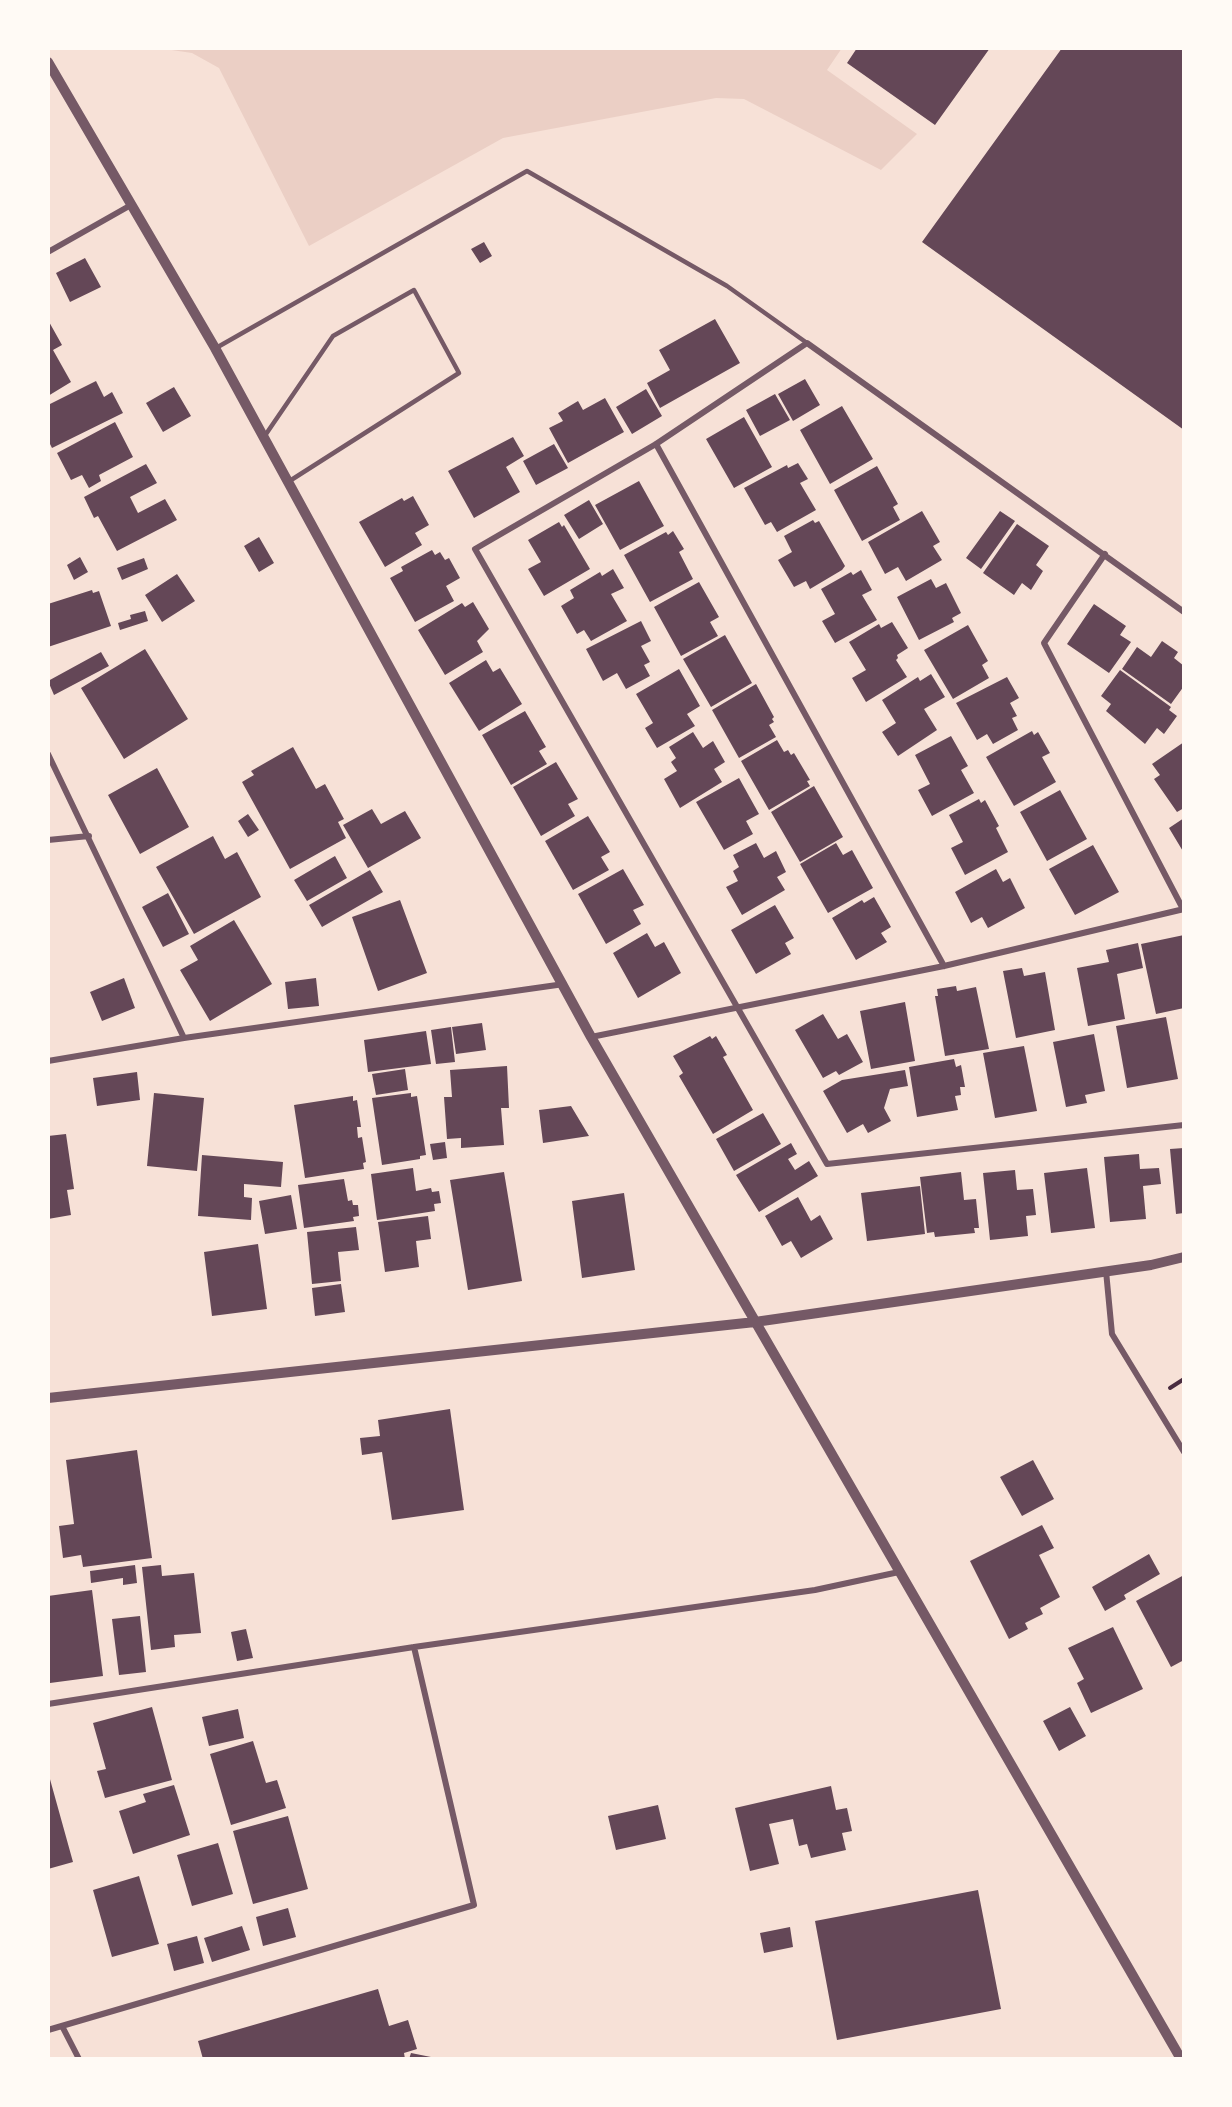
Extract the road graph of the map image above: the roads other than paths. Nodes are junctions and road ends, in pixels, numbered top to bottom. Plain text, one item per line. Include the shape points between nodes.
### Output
1 (48, 62) edge
2 (131, 205) junction
3 (48, 252) edge
4 (807, 343) junction
5 (214, 348) junction
6 (264, 437) junction
7 (656, 444) junction
8 (288, 482) junction
9 (1106, 554) junction
10 (1184, 612) edge
11 (48, 754) edge
12 (89, 836) junction
13 (48, 840) edge
14 (1183, 909) edge
15 (944, 966) junction
16 (564, 984) junction
17 (738, 1007) junction
18 (591, 1037) junction
19 (184, 1038) junction
20 (48, 1061) edge
21 (1184, 1125) edge
22 (1184, 1257) edge
23 (1106, 1270) junction
24 (755, 1322) junction
25 (48, 1398) edge
26 (1184, 1452) edge
27 (899, 1572) junction
28 (414, 1647) junction
29 (48, 1704) edge
30 (62, 2026) junction
31 (48, 2030) edge
32 (79, 2059) edge
33 (1181, 2059) edge

1 - 2 street
2 - 3 street
2 - 5 street
4 - 5 lane via 727,286 526,171
4 - 7 street
4 - 9 street
5 - 6 street
6 - 8 street
6 - 8 lane via 333,336 414,290 459,373
7 - 15 street
7 - 17 street via 475,549
8 - 16 street
9 - 10 street
9 - 14 street via 1044,643
11 - 12 street
12 - 13 street
12 - 19 street
14 - 15 street
15 - 17 street
16 - 18 street
16 - 19 street
17 - 18 street
17 - 21 street via 827,1164
18 - 24 street
19 - 20 street
22 - 23 street
23 - 24 street
23 - 26 street via 1112,1334
24 - 25 street
24 - 27 street
27 - 28 street via 814,1590
27 - 33 street
28 - 29 street
28 - 30 street via 474,1905
30 - 31 street
30 - 32 street

